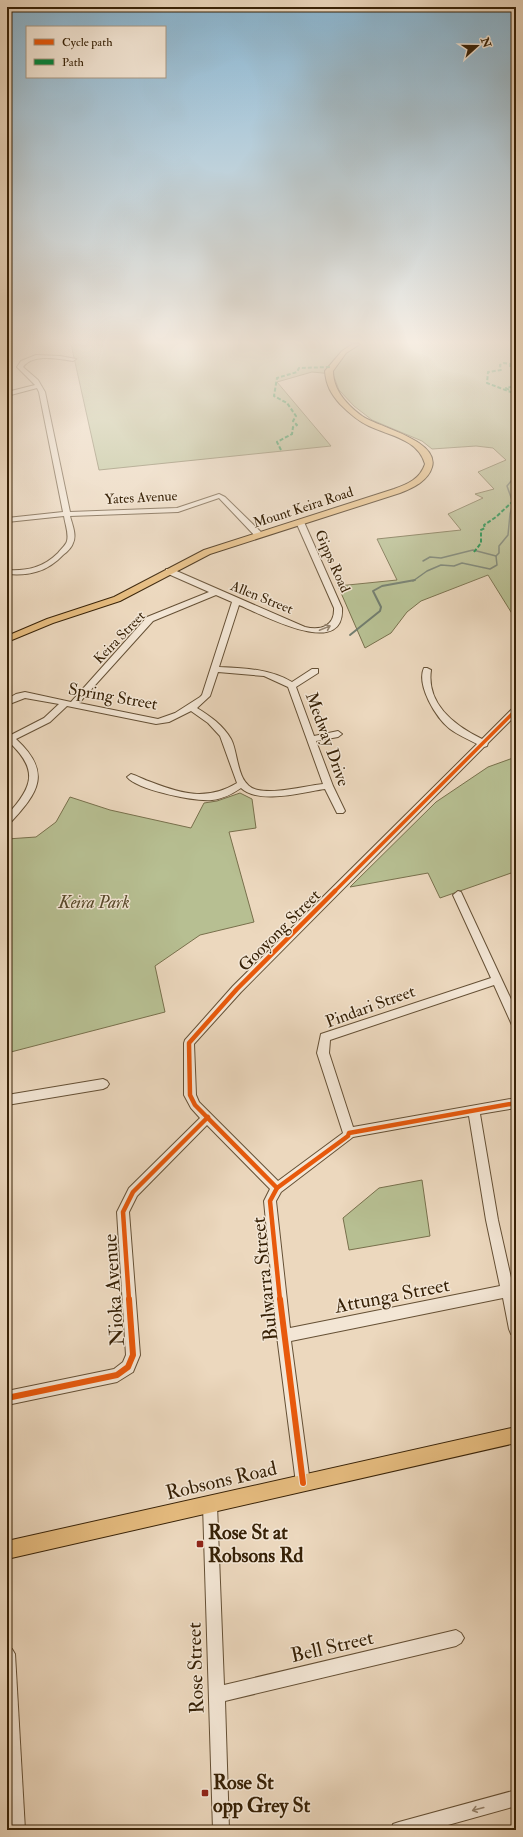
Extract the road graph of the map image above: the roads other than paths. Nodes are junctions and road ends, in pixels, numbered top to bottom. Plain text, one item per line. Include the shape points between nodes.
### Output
1 (49, 430) edge
2 (384, 430) edge
3 (66, 513) junction
4 (7, 520) edge
5 (300, 522) junction
6 (259, 535) junction
7 (169, 571) junction
8 (7, 572) edge
9 (216, 592) junction
10 (236, 601) junction
11 (339, 613) joint
12 (7, 640) edge
13 (215, 669) junction
14 (427, 670) dead end
15 (315, 672) dead end
16 (292, 686) junction
17 (7, 702) edge
18 (69, 704) junction
19 (190, 707) junction
20 (516, 710) edge
21 (338, 734) dead end
22 (311, 739) junction
23 (9, 740) edge
24 (484, 744) junction
25 (131, 777) dead end
26 (242, 784) junction
27 (328, 786) junction
28 (340, 811) dead end
29 (7, 821) edge
30 (458, 895) dead end
31 (497, 980) junction
32 (516, 1022) edge
33 (102, 1084) dead end
34 (7, 1100) edge
35 (516, 1103) edge
36 (474, 1111) junction
37 (208, 1117) junction
38 (349, 1133) junction
39 (277, 1188) junction
40 (508, 1291) junction
41 (516, 1329) edge
42 (284, 1336) junction
43 (7, 1398) edge
44 (516, 1435) edge
45 (303, 1483) junction
46 (210, 1505) junction
47 (7, 1550) edge
48 (456, 1638) dead end
49 (7, 1654) edge
50 (217, 1695) junction
51 (516, 1798) edge
52 (17, 1830) edge
53 (221, 1830) edge
54 (399, 1830) edge

1 - 3 street
2 - 5 main road, Mount Keira Road via 407,439 426,455 428,469 423,477 406,488
3 - 4 street, Yates Avenue
3 - 6 street, Yates Avenue via 178,510 220,496
3 - 8 street via 71,540 64,550 50,564 38,571 23,574
5 - 6 main road, Mount Keira Road
5 - 11 street, Gipps Road
6 - 7 main road, Mount Keira Road via 199,555
7 - 9 street, Allen Street
7 - 12 main road, Mount Keira Road via 117,599 50,621
9 - 10 street, Allen Street
9 - 18 street, Keira Street via 150,619
10 -> 11 street, Allen Street via 318,631 326,629 337,620
10 - 13 street, Spring Street
13 - 16 street, Medway Drive via 271,674
13 - 19 street, Spring Street via 206,696
14 - 24 street via 428,689 443,718 459,731
15 - 16 street
16 - 22 street, Medway Drive
17 - 18 street, Spring Street via 25,695
18 - 19 street, Spring Street via 156,721 165,720
18 - 23 street, Keira Street via 47,720
19 - 26 street via 214,723 227,740 236,774
20 - 24 street, Gooyong Street
21 - 22 street
22 - 27 street, Medway Drive
23 - 29 street via 27,754 34,772 34,780 24,803
24 - 37 street, Gooyong Street via 237,990 189,1043 190,1094 195,1105
25 - 26 street via 149,786 204,798 218,796
26 - 27 street via 250,790 265,794
27 - 28 street, Medway Drive
30 - 31 street
31 - 32 street
31 - 38 street, Pindari Street via 325,1037 323,1053
33 - 34 street
35 - 36 street
36 - 38 street
36 - 40 street via 492,1220
37 - 39 street, Gooyong Street
37 - 43 street, Nioka Avenue via 133,1192 123,1212 133,1355 128,1368 117,1375
38 - 39 street
39 - 42 street, Bulwarra Street via 270,1201
40 - 41 street
40 - 42 street, Attunga Street
42 - 45 street, Bulwarra Street
44 - 45 main road, Robsons Road
45 - 46 main road, Robsons Road
46 - 47 main road, Robsons Road
46 - 50 street, Rose Street
48 - 50 street, Bell Street
49 - 52 street
50 - 53 street, Rose Street
51 -> 54 street

